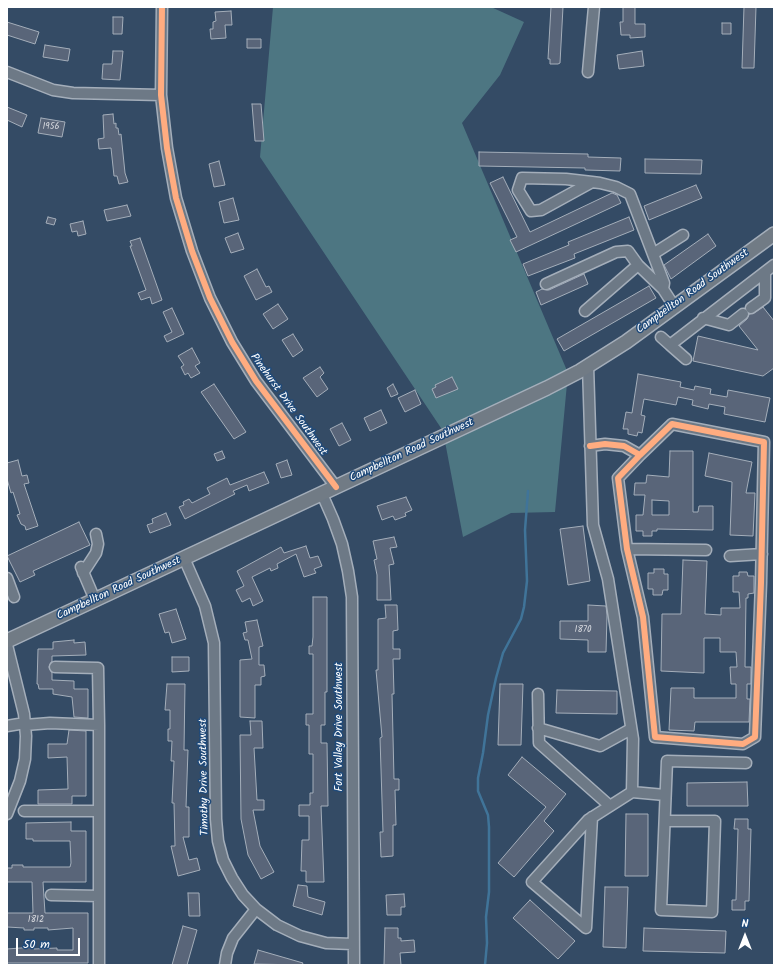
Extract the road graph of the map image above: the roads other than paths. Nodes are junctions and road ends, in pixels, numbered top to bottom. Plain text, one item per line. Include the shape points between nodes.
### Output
1 (162, 7) edge
2 (594, 7) edge
3 (7, 72) edge
4 (588, 72) dead end
5 (161, 95) junction
6 (592, 182) junction
7 (774, 234) edge
8 (683, 235) dead end
9 (653, 254) junction
10 (774, 264) edge
11 (638, 265) junction
12 (765, 272) junction
13 (546, 284) dead end
14 (663, 289) junction
15 (674, 306) junction
16 (585, 311) dead end
17 (703, 318) junction
18 (661, 337) dead end
19 (670, 345) junction
20 (686, 359) dead end
21 (588, 366) junction
22 (590, 446) junction
23 (640, 455) junction
24 (336, 487) junction
25 (322, 494) junction
26 (96, 534) dead end
27 (627, 549) junction
28 (706, 550) dead end
29 (762, 554) junction
30 (730, 556) dead end
31 (184, 558) junction
32 (7, 578) edge
33 (14, 597) dead end
34 (95, 600) junction
35 (7, 641) edge
36 (7, 645) edge
37 (55, 667) dead end
38 (538, 694) dead end
39 (25, 724) junction
40 (99, 725) junction
41 (7, 726) edge
42 (538, 728) junction
43 (632, 729) junction
44 (746, 763) dead end
45 (632, 792) junction
46 (666, 795) junction
47 (610, 806) junction
48 (24, 811) dead end
49 (99, 812) junction
50 (7, 814) edge
51 (592, 817) junction
52 (666, 821) junction
53 (51, 895) dead end
54 (98, 896) junction
55 (256, 909) junction
56 (352, 944) junction
57 (98, 965) edge
58 (225, 965) edge
59 (354, 965) edge

1 - 5 street, Pinehurst Drive Southwest
2 - 4 street
3 - 5 street via 53,90 73,93
5 - 24 street, Pinehurst Drive Southwest via 176,198 210,298 232,342 256,381
6 - 6 street via 522,178 518,190 531,211 541,210
6 - 9 street via 616,187 630,194
7 - 15 main road, Campbellton Road Southwest
8 - 9 street
9 - 14 street via 664,283
10 - 12 street
11 - 13 street via 628,251 616,252
11 - 14 street
11 - 16 street
12 - 17 street
12 - 17 street via 764,298 729,325
14 - 15 street
15 - 21 main road, Campbellton Road Southwest via 626,342
17 - 19 street
18 - 19 street
19 - 20 street
21 - 22 street
21 - 24 main road, Campbellton Road Southwest via 547,388
22 - 23 street via 624,446
22 - 43 street via 593,525 608,579
23 - 27 street via 618,478
23 - 29 street via 672,424 764,442
24 - 25 main road, Campbellton Road Southwest
25 - 31 main road, Campbellton Road Southwest
25 - 56 street, Fort Valley Drive Southwest via 342,544 352,597
26 - 34 street via 96,553 82,570
27 - 28 street
27 - 29 street via 644,617 655,737 743,744 755,737
29 - 30 street
31 - 34 main road, Campbellton Road Southwest
31 - 55 street, Timothy Drive Southwest via 205,606 214,643 218,841 223,860 232,878
32 - 33 street
34 - 35 main road, Campbellton Road Southwest
36 - 39 street
37 - 40 street via 98,668
38 - 42 street
39 - 40 street
39 - 41 street
39 - 50 street via 25,759 22,774
40 - 49 street
42 - 43 street via 600,746
42 - 47 street via 538,743
43 - 45 street
44 - 46 street via 667,761
45 - 46 street
45 - 47 street
46 - 52 street
47 - 51 street
48 - 49 street
49 - 54 street
51 - 51 street via 532,882 586,928 587,912
52 - 52 street via 715,821 712,912 661,910
53 - 54 street
54 - 57 street
55 - 56 street, Timothy Drive Southwest via 277,925 300,936 326,943
55 - 58 street via 233,938
56 - 59 street, Fort Valley Drive Southwest

